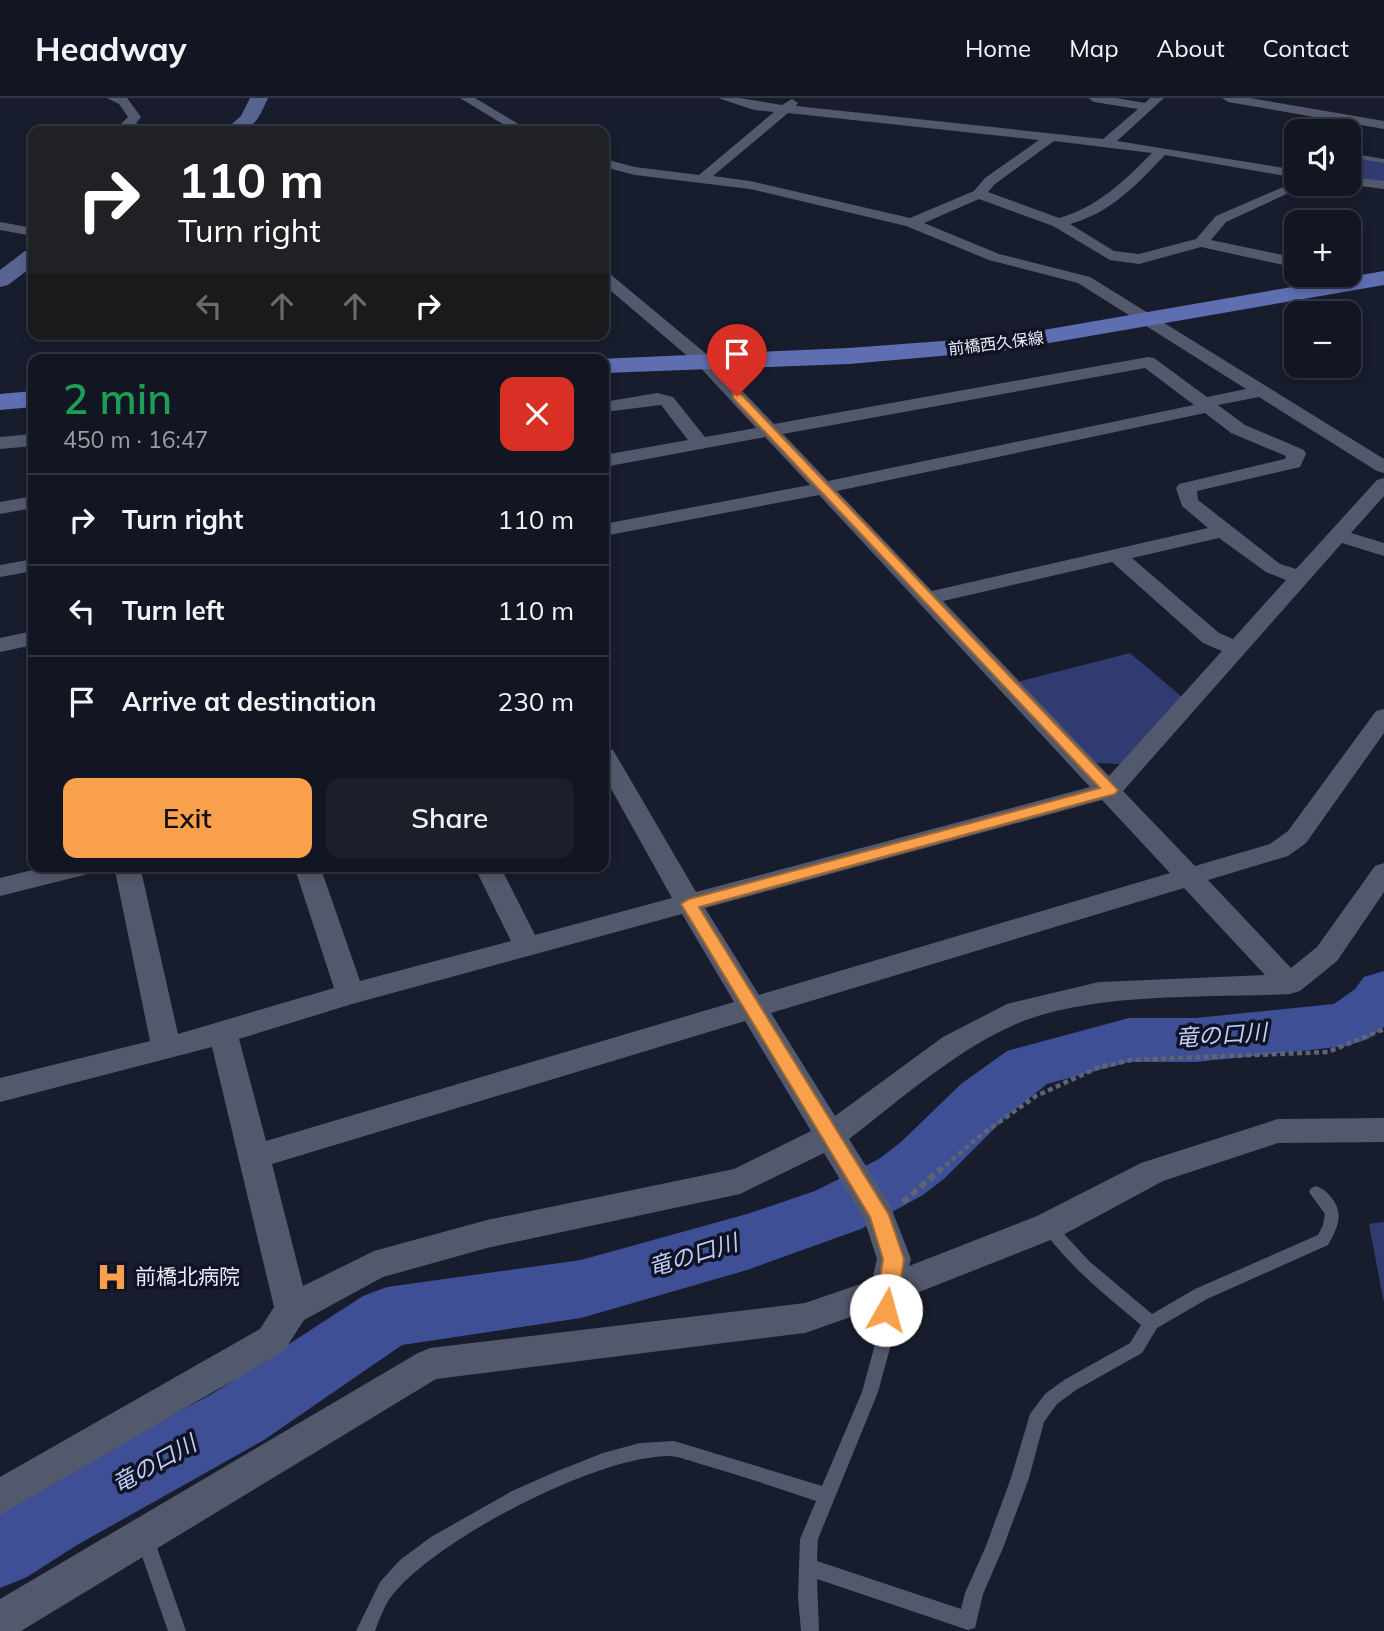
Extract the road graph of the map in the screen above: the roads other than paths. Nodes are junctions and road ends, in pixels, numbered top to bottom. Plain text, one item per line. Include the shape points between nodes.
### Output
1 (113, 98) edge
2 (259, 98) edge
3 (466, 98) edge
4 (724, 98) edge
5 (799, 98) edge
6 (1094, 98) edge
7 (1228, 98) edge
8 (1153, 102) edge
9 (785, 109) junction
10 (1384, 125) edge
11 (131, 126) edge
12 (239, 126) edge
13 (514, 126) edge
14 (1051, 137) junction
15 (1107, 143) junction
16 (1162, 150) junction
17 (1361, 157) edge
18 (1384, 161) edge
19 (609, 164) edge
20 (1284, 172) edge
21 (703, 178) junction
22 (1361, 182) edge
23 (1384, 184) edge
24 (1284, 185) edge
25 (979, 194) junction
26 (911, 223) junction
27 (1058, 223) junction
28 (0, 226) edge
29 (28, 231) edge
30 (1201, 242) junction
31 (28, 260) edge
32 (1284, 260) edge
33 (1384, 278) edge
34 (1361, 279) edge
35 (0, 280) edge
36 (609, 281) edge
37 (1305, 287) edge
38 (1150, 320) junction
39 (704, 361) junction
40 (609, 365) edge
41 (1262, 391) junction
42 (28, 399) edge
43 (0, 402) edge
44 (1206, 405) junction
45 (609, 406) edge
46 (770, 431) junction
47 (28, 440) edge
48 (0, 443) edge
49 (701, 444) junction
50 (609, 460) edge
51 (1384, 467) edge
52 (1384, 484) edge
53 (824, 488) junction
54 (28, 503) edge
55 (0, 508) edge
56 (609, 529) edge
57 (1223, 531) junction
58 (1338, 535) junction
59 (1384, 550) edge
60 (1116, 555) junction
61 (28, 566) edge
62 (0, 571) edge
63 (1300, 578) junction
64 (929, 598) junction
65 (28, 640) edge
66 (0, 645) edge
67 (1236, 649) junction
68 (1384, 716) edge
69 (609, 764) edge
70 (1110, 790) junction
71 (62, 872) edge
72 (128, 872) edge
73 (309, 872) edge
74 (490, 872) edge
75 (1384, 872) edge
76 (1191, 877) junction
77 (0, 887) edge
78 (689, 904) junction
79 (527, 946) junction
80 (1290, 984) junction
81 (350, 994) junction
82 (753, 1008) junction
83 (223, 1033) junction
84 (166, 1048) junction
85 (0, 1090) edge
86 (1384, 1130) edge
87 (835, 1143) junction
88 (254, 1157) junction
89 (1316, 1192) dead end
90 (1049, 1226) junction
91 (887, 1290) junction
92 (292, 1309) junction
93 (1151, 1322) junction
94 (827, 1496) junction
95 (0, 1497) edge
96 (144, 1535) junction
97 (808, 1567) junction
98 (0, 1621) edge
99 (177, 1631) edge
100 (365, 1631) edge
101 (810, 1631) edge

1 - 11 street via 123,102 135,117 127,125
2 - 12 street
3 - 13 street
4 - 9 street
5 - 9 street
6 - 8 street
7 - 10 street
8 - 15 street
9 - 14 street
9 - 21 street
14 - 15 street
14 - 25 street
15 - 16 street
16 - 20 street
16 - 27 street via 1116,198
17 - 18 lane
19 - 21 street
21 - 26 street
22 - 23 street
24 - 30 street via 1266,201 1244,206 1221,219
25 - 26 street
25 - 27 street
26 - 38 street via 994,257 1084,280
27 - 30 street via 1110,255 1128,258
28 - 29 street
30 - 32 street
31 - 35 street
33 - 34 main road, 前橋西久保線
36 - 39 street
37 - 38 main road, 前橋西久保線
38 - 39 main road, 前橋西久保線 via 1009,343 925,351
38 - 41 street
39 - 40 main road, 前橋西久保線
39 - 46 street
41 - 44 street
41 - 51 street
42 - 43 main road
44 - 46 street via 1148,362
44 - 53 street
44 - 57 street via 1238,429 1297,454 1293,463 1186,488 1189,502
45 - 49 street via 657,398 667,401
46 - 49 street
46 - 53 street
47 - 48 street
49 - 50 street
52 - 58 street
53 - 56 street
53 - 64 street
54 - 55 street
57 - 60 street
57 - 63 street via 1272,568
58 - 59 street
58 - 63 street
60 - 64 street
60 - 67 street via 1211,638
61 - 62 street
63 - 67 street
64 - 70 street
65 - 66 street
67 - 70 street
68 - 76 street via 1297,837 1279,850
69 - 78 street
70 - 76 street
70 - 78 street
71 - 77 street
72 - 84 street
73 - 81 street
74 - 79 street
75 - 80 street via 1327,954
76 - 80 street
76 - 82 street
78 - 79 street
78 - 82 street
79 - 81 street
80 - 87 street via 1099,992 1017,1013 953,1045
81 - 83 street
82 - 87 street
82 - 88 street
83 - 84 street
83 - 88 street
84 - 85 street
86 - 90 street via 1278,1131 1152,1172
87 - 91 street via 880,1217 894,1259
87 - 92 street via 740,1181 488,1234 374,1265
88 - 92 street
89 - 93 lane via 1333,1214 1323,1240 1201,1294
90 - 91 street
90 - 93 lane via 1100,1281
91 - 94 lane via 882,1348 870,1392
91 - 96 street via 805,1318 430,1364
92 - 95 street via 272,1340
93 - 97 lane via 1136,1348 1070,1385 1051,1399 1036,1419 1020,1478 974,1593 968,1621
94 - 97 lane via 809,1539
94 - 100 lane via 669,1448 617,1456 488,1511 450,1537 387,1588
96 - 98 street
96 - 99 lane
97 - 101 lane

